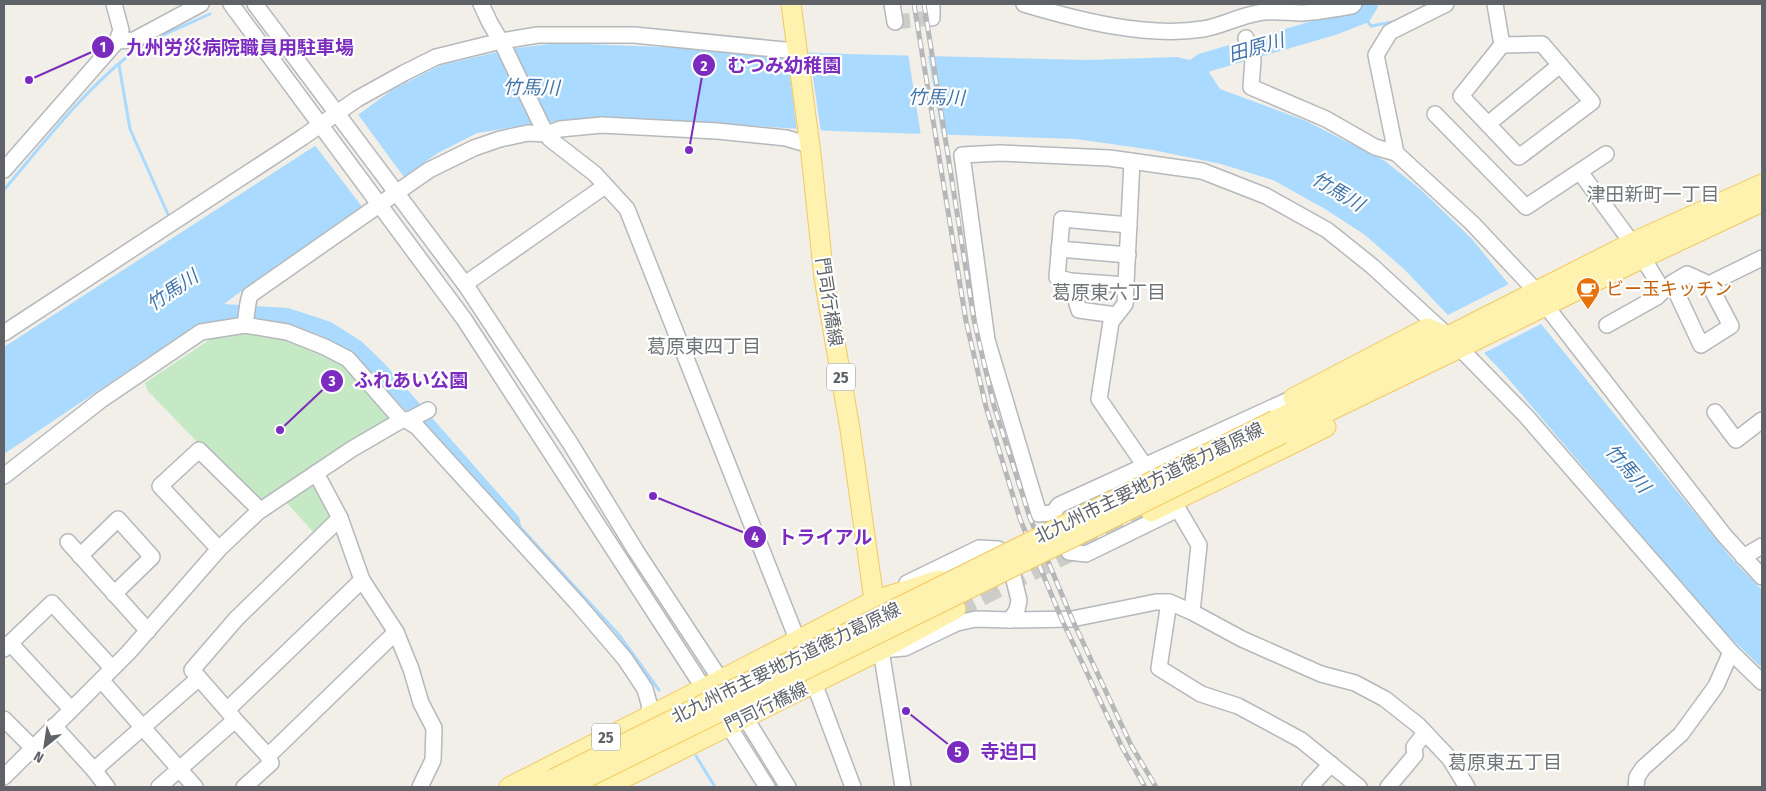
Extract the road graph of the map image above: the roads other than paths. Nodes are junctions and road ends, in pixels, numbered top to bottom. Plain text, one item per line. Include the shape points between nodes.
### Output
1 (114, 4) edge
2 (201, 4) edge
3 (231, 4) edge
4 (255, 4) edge
5 (481, 4) edge
6 (792, 4) edge
7 (892, 4) edge
8 (1024, 4) edge
9 (1354, 4) edge
10 (1446, 4) edge
11 (1495, 4) edge
12 (895, 22) dead end
13 (1246, 38) dead end
14 (117, 41) junction
15 (502, 43) junction
16 (1502, 45) junction
17 (785, 50) dead end
18 (1560, 65) junction
19 (1435, 114) dead end
20 (338, 115) junction
21 (1488, 124) junction
22 (321, 127) junction
23 (544, 130) junction
24 (807, 148) junction
25 (1396, 152) junction
26 (1606, 154) dead end
27 (1132, 161) junction
28 (4, 170) edge
29 (1580, 172) junction
30 (1762, 184) edge
31 (605, 186) junction
32 (395, 191) junction
33 (1762, 202) edge
34 (379, 203) junction
35 (1129, 225) junction
36 (1631, 243) junction
37 (1059, 249) junction
38 (1128, 255) junction
39 (1643, 258) junction
40 (1762, 260) edge
41 (1070, 281) junction
42 (465, 284) junction
43 (1709, 284) junction
44 (1126, 285) junction
45 (1667, 287) junction
46 (1536, 300) junction
47 (1116, 315) junction
48 (245, 325) junction
49 (1608, 325) dead end
50 (4, 333) edge
51 (1458, 340) junction
52 (1293, 398) junction
53 (428, 410) dead end
54 (1714, 412) dead end
55 (406, 420) junction
56 (1762, 420) edge
57 (1283, 433) junction
58 (1145, 466) junction
59 (316, 473) junction
60 (4, 476) edge
61 (1135, 483) dead end
62 (1178, 509) junction
63 (260, 510) junction
64 (1151, 512) tunnel mouth
65 (1053, 513) junction
66 (340, 518) junction
67 (68, 542) dead end
68 (1762, 546) edge
69 (219, 550) junction
70 (80, 556) junction
71 (1744, 556) junction
72 (1762, 577) edge
73 (362, 580) junction
74 (939, 580) dead end
75 (114, 594) junction
76 (874, 600) junction
77 (1169, 602) junction
78 (956, 609) tunnel mouth
79 (1192, 612) junction
80 (1010, 620) junction
81 (148, 631) junction
82 (396, 632) junction
83 (797, 639) junction
84 (7, 646) edge
85 (881, 650) junction
86 (1731, 652) junction
87 (112, 668) junction
88 (198, 678) junction
89 (720, 680) junction
90 (102, 681) junction
91 (1762, 682) edge
92 (814, 683) junction
93 (703, 688) junction
94 (71, 709) junction
95 (231, 715) junction
96 (647, 716) junction
97 (737, 722) junction
98 (5, 723) edge
99 (54, 726) junction
100 (143, 727) junction
101 (1425, 733) junction
102 (33, 748) junction
103 (268, 756) junction
104 (1331, 764) junction
105 (179, 769) junction
106 (94, 770) junction
107 (4, 777) edge
108 (553, 785) edge
109 (107, 787) edge
110 (160, 787) edge
111 (195, 787) edge
112 (244, 787) edge
113 (420, 787) edge
114 (509, 787) edge
115 (606, 787) edge
116 (767, 787) edge
117 (788, 787) edge
118 (853, 787) edge
119 (903, 787) edge
120 (1310, 787) edge
121 (1360, 787) edge
122 (1388, 787) edge
123 (1467, 787) edge
124 (1636, 787) edge

1 - 14 street via 121,30
2 - 14 street via 134,40
3 - 22 street
4 - 20 street
5 - 15 street
6 - 24 main road, 門司行橋線 / 25
7 - 12 street
8 - 9 street via 1136,29 1174,31 1204,28 1259,12 1331,10
10 - 25 street via 1390,32 1376,55
11 - 16 street
13 - 25 street via 1253,60 1251,87 1326,119 1375,147
14 - 28 street
15 - 17 street via 538,35 634,35
15 - 20 street via 436,57 404,73
15 - 23 street
16 - 18 street via 1542,44
16 - 21 street via 1461,96
18 - 21 street
18 - 21 street via 1592,102 1519,157
19 - 29 street via 1526,207
20 - 22 street
20 - 32 street
22 - 34 street
22 - 50 street
23 - 24 street via 602,125 717,131 786,138
23 - 31 street via 550,139 595,174
23 - 32 street via 474,148
24 - 76 main road, 門司行橋線 / 25
25 - 46 street via 1472,223
26 - 29 street
27 - 35 street
27 - 51 street via 1202,171 1299,213 1327,230
27 - 65 street via 1000,153 962,155 987,340 1039,514
29 - 36 street
30 - 36 main road, 北九州市主要地方道徳力葛原線
31 - 42 street
31 - 83 street via 627,209
32 - 34 street
32 - 42 street
33 - 39 main road, 北九州市主要地方道徳力葛原線
34 - 48 street via 250,295
34 - 93 street via 464,319
35 - 37 street via 1062,218
35 - 38 street
36 - 39 street
36 - 46 main road, 北九州市主要地方道徳力葛原線
37 - 38 street
37 - 41 street via 1057,277
38 - 44 street
39 - 45 street
39 - 46 main road, 北九州市主要地方道徳力葛原線
40 - 43 street
41 - 44 street
41 - 47 street via 1079,310
42 - 89 street
43 - 45 street via 1687,274
43 - 45 street via 1732,326 1701,344
44 - 47 street via 1125,304
45 - 49 street via 1657,297
46 - 51 main road, 北九州市主要地方道徳力葛原線
46 - 71 street
47 - 58 street via 1111,322 1099,399
48 - 55 street via 287,332 325,346 348,359 398,416
48 - 60 street via 201,332 101,400
51 - 52 main road via 1427,328
51 - 57 main road, 北九州市主要地方道徳力葛原線
51 - 86 street
52 - 58 street
52 - 61 main road via 1240,430
53 - 55 street
54 - 56 street via 1736,440
55 - 59 street
55 - 96 street via 417,427 625,659 645,689 650,707
57 - 62 street
57 - 64 main road
57 - 108 main road, 北九州市主要地方道徳力葛原線, bridge
58 - 65 street via 1059,505
59 - 63 street
59 - 66 street
62 - 65 street via 1086,554 1069,552
62 - 79 street via 1199,545
63 - 69 street
63 - 69 street via 199,450 160,486
66 - 73 street
66 - 88 street via 236,619 192,670
67 - 70 street
68 - 71 street
69 - 81 street
70 - 75 street
70 - 75 street via 118,519 152,557
71 - 72 street
73 - 82 street
73 - 95 street
74 - 76 main road
75 - 81 street
76 - 80 street via 979,548 998,549 1008,556 1019,600 1018,610
76 - 83 main road, 25
76 - 85 main road, 門司行橋線 / 25
77 - 79 street
77 - 80 street via 1072,620
77 - 104 street via 1159,668 1201,694 1238,706 1301,740
78 - 85 main road
79 - 101 street via 1321,674 1355,683 1385,699
80 - 85 street via 976,619 957,623 905,648
81 - 87 street
82 - 103 street
82 - 113 street via 434,728 433,760
83 - 89 main road, 25
84 - 87 street via 52,603
84 - 94 street
85 - 92 main road, 門司行橋線
85 - 119 street
86 - 91 street
86 - 124 street via 1716,686 1681,734 1643,768 1637,777
87 - 90 street
88 - 95 street
88 - 100 street
89 - 93 main road, 25
89 - 97 street
90 - 94 street
90 - 100 street
92 - 97 main road, 門司行橋線
92 - 118 street
93 - 96 main road, 25
93 - 97 street
94 - 99 street
95 - 103 street
95 - 105 street
96 - 114 main road, 25
97 - 115 main road, 門司行橋線
97 - 116 street
97 - 117 street
98 - 102 street
99 - 102 street
99 - 106 street
100 - 105 street
100 - 106 street
101 - 122 street via 1414,747 1415,755
101 - 123 street via 1450,759
102 - 107 street
103 - 112 street via 271,763
104 - 120 street
104 - 121 street
105 - 110 street
105 - 111 street
106 - 109 street

